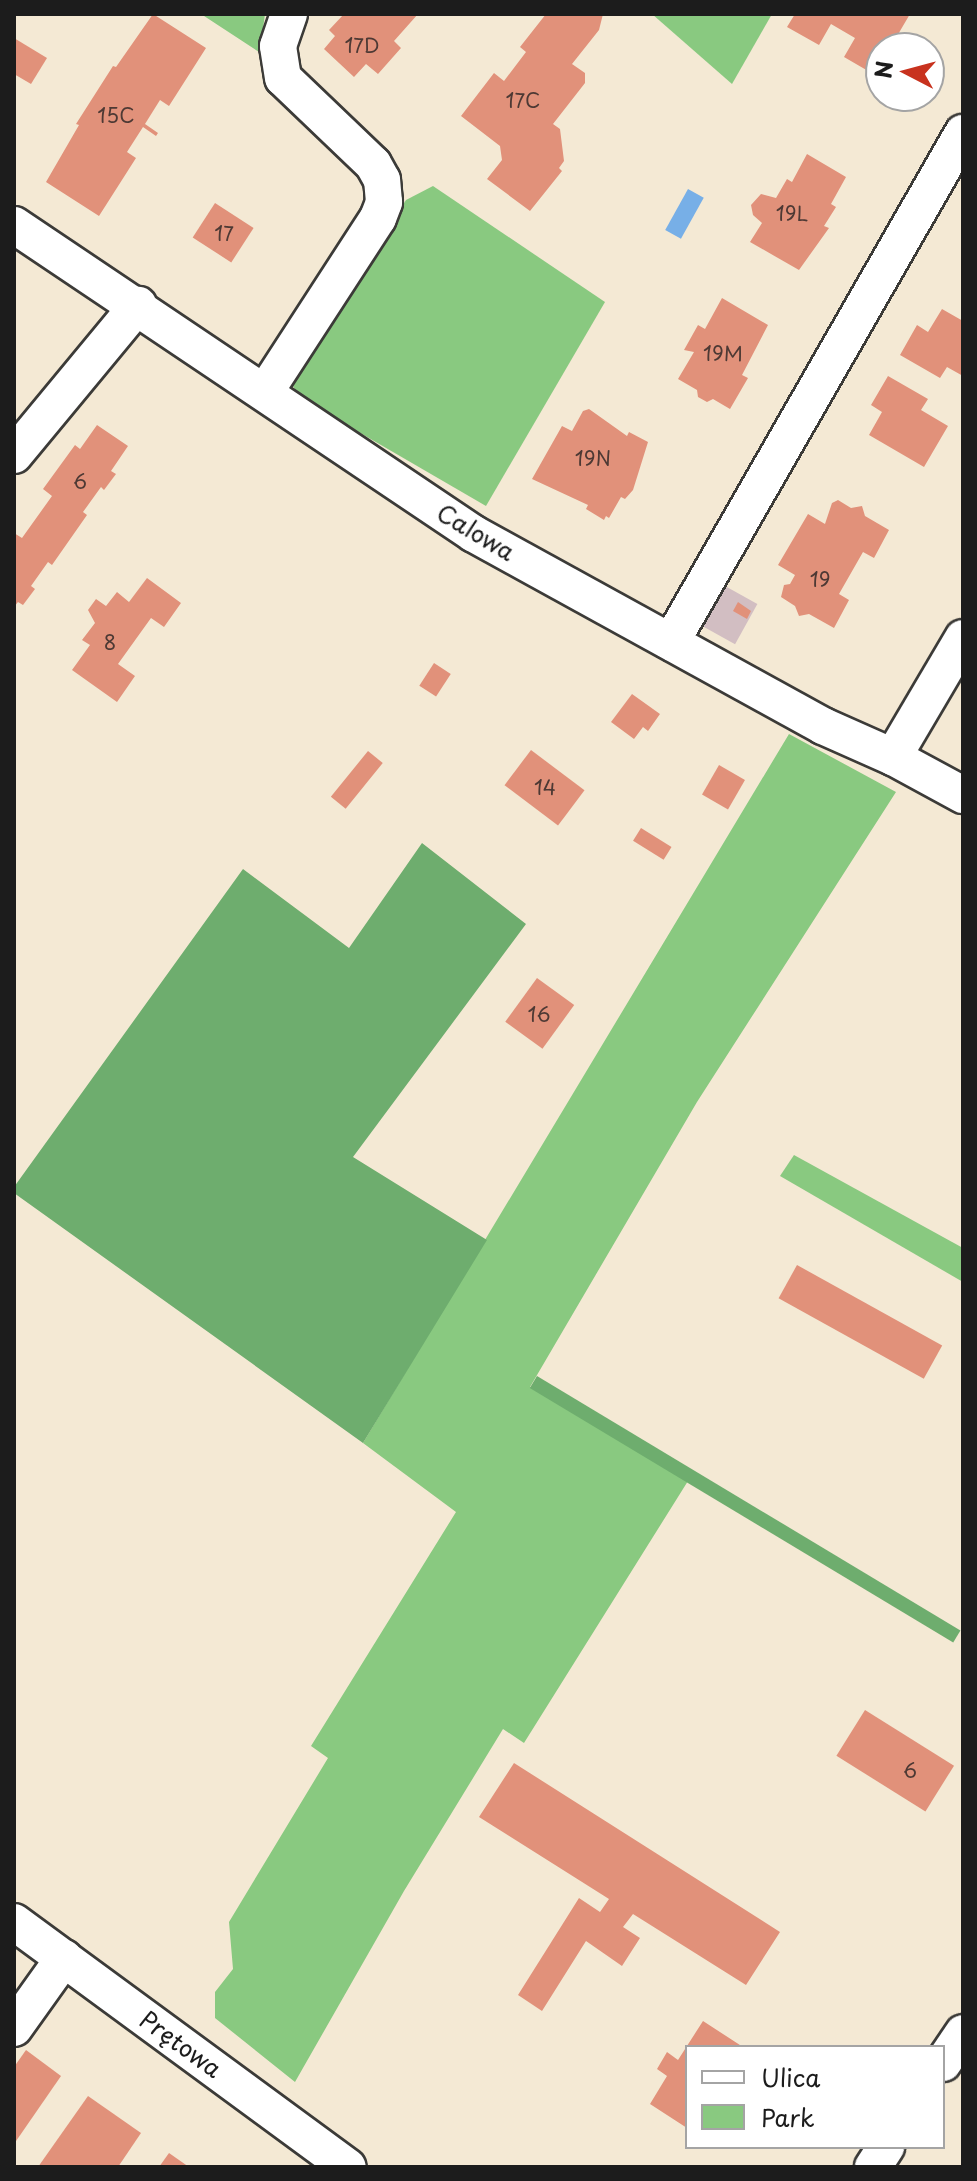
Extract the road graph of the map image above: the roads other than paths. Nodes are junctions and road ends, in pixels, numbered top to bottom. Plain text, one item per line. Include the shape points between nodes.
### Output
1 (289, 14) edge
2 (963, 133) edge
3 (14, 225) edge
4 (138, 305) junction
5 (265, 392) junction
6 (14, 455) edge
7 (963, 638) edge
8 (671, 642) junction
9 (893, 757) junction
10 (963, 795) edge
11 (14, 1922) edge
12 (64, 1958) junction
13 (14, 2028) edge
14 (963, 2033) edge
15 (945, 2060) edge
16 (885, 2149) edge
17 (348, 2167) edge
18 (873, 2167) edge

1 - 5 street via 278,46 283,78 373,164 382,180 384,202
2 - 8 street
3 - 4 street, Calowa
4 - 5 street, Calowa
4 - 6 street
5 - 8 street, Calowa via 474,534
7 - 9 street
8 - 9 street, Calowa via 823,726
9 - 10 street, Calowa
11 - 12 street, Prętowa
12 - 13 street
12 - 17 street, Prętowa
14 - 15 street
16 - 18 street

